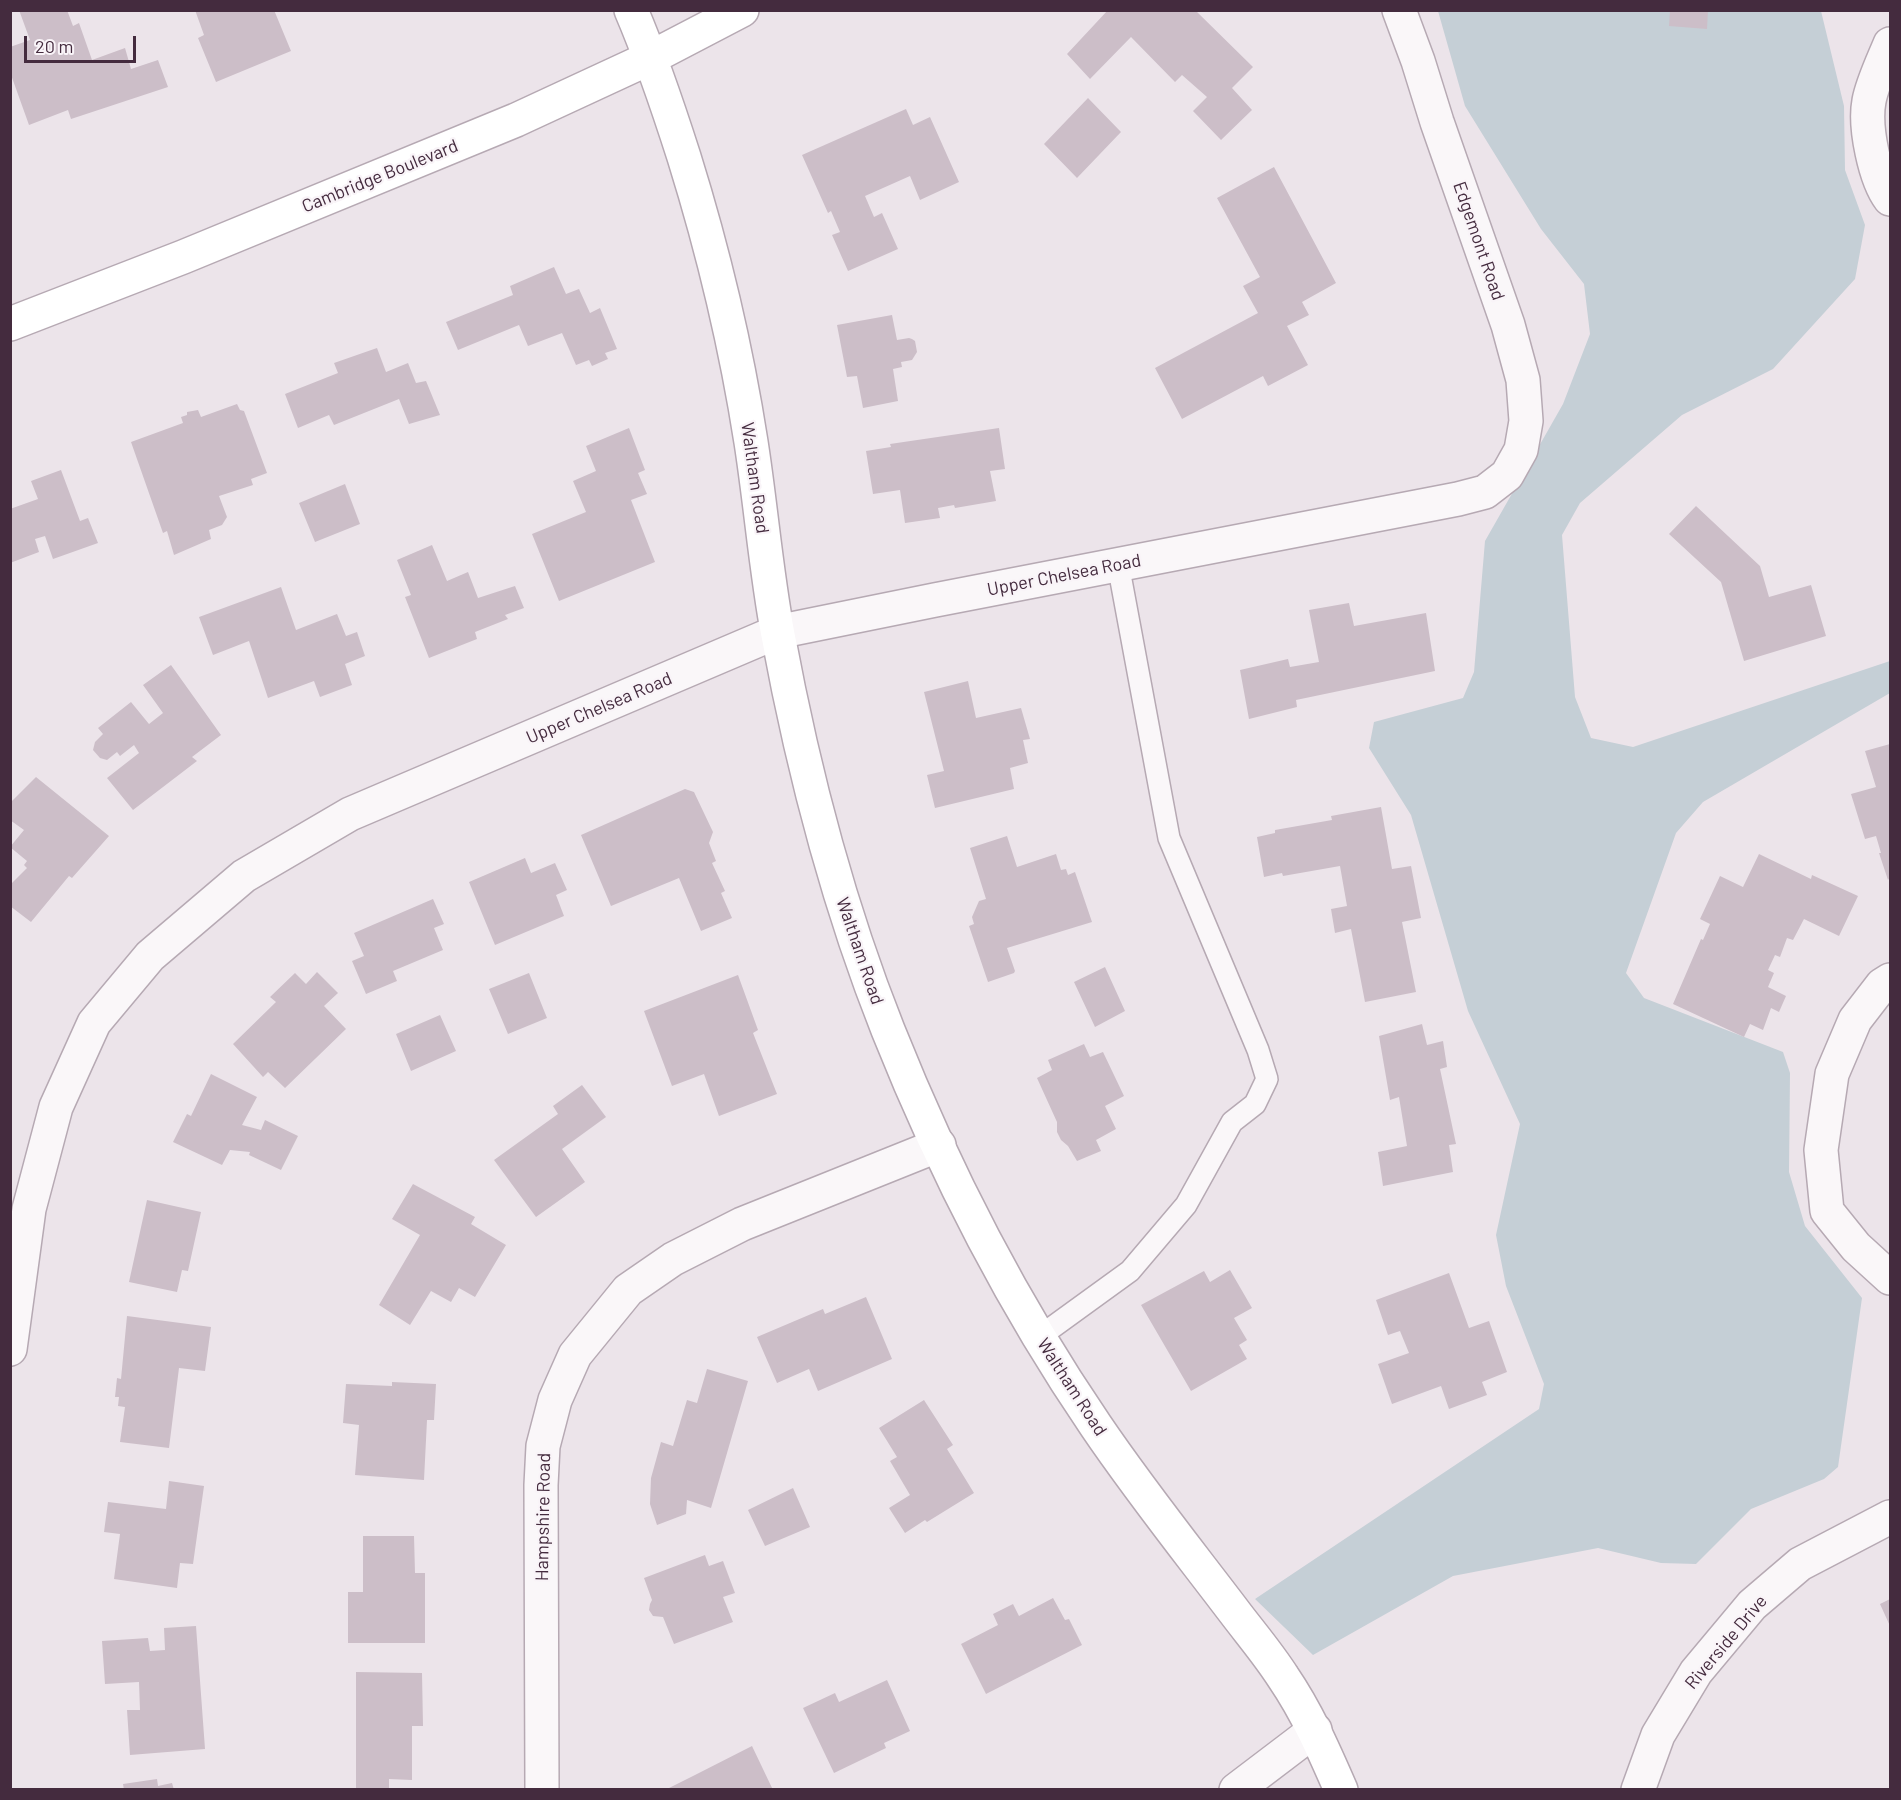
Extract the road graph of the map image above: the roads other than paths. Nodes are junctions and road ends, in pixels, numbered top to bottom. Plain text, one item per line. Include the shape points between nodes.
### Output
1 (631, 10) edge
2 (742, 10) edge
3 (1399, 10) edge
4 (1890, 45) edge
5 (652, 57) junction
6 (1890, 200) edge
7 (10, 324) edge
8 (1507, 475) joint
9 (1118, 564) junction
10 (777, 633) junction
11 (1890, 980) edge
12 (939, 1145) junction
13 (1890, 1278) edge
14 (1039, 1337) junction
15 (10, 1349) edge
16 (1890, 1517) edge
17 (1315, 1730) junction
18 (542, 1790) edge
19 (1236, 1790) edge
20 (1341, 1790) edge
21 (1638, 1790) edge

1 - 5 street, Waltham Road
2 - 5 street, Cambridge Boulevard
3 - 8 street, Edgemont Road via 1508,325 1523,380 1525,430 1521,450
4 - 6 street via 1869,101 1869,136
5 - 7 street, Cambridge Boulevard via 505,124
5 - 10 street, Waltham Road via 704,220 735,351
8 - 9 street, Upper Chelsea Road via 1485,492 1458,499
9 - 10 street, Upper Chelsea Road
9 - 14 lane via 1169,838 1268,1079 1255,1104 1232,1122 1185,1205 1130,1271
10 - 12 street, Waltham Road via 815,812 856,944 889,1032
10 - 15 street, Upper Chelsea Road via 350,814 244,876 150,956 94,1023 56,1107 29,1209
11 - 13 street via 1855,1020 1832,1074 1821,1150 1827,1211 1856,1247
12 - 14 street, Waltham Road via 1000,1269
12 - 18 street, Hampshire Road via 742,1224 674,1259 628,1290 575,1355 555,1400 543,1446
14 - 17 street, Waltham Road via 1128,1472 1285,1678
16 - 21 street, Riverside Drive via 1800,1564 1752,1605 1696,1672 1658,1735
17 - 19 street
17 - 20 street, Waltham Road

